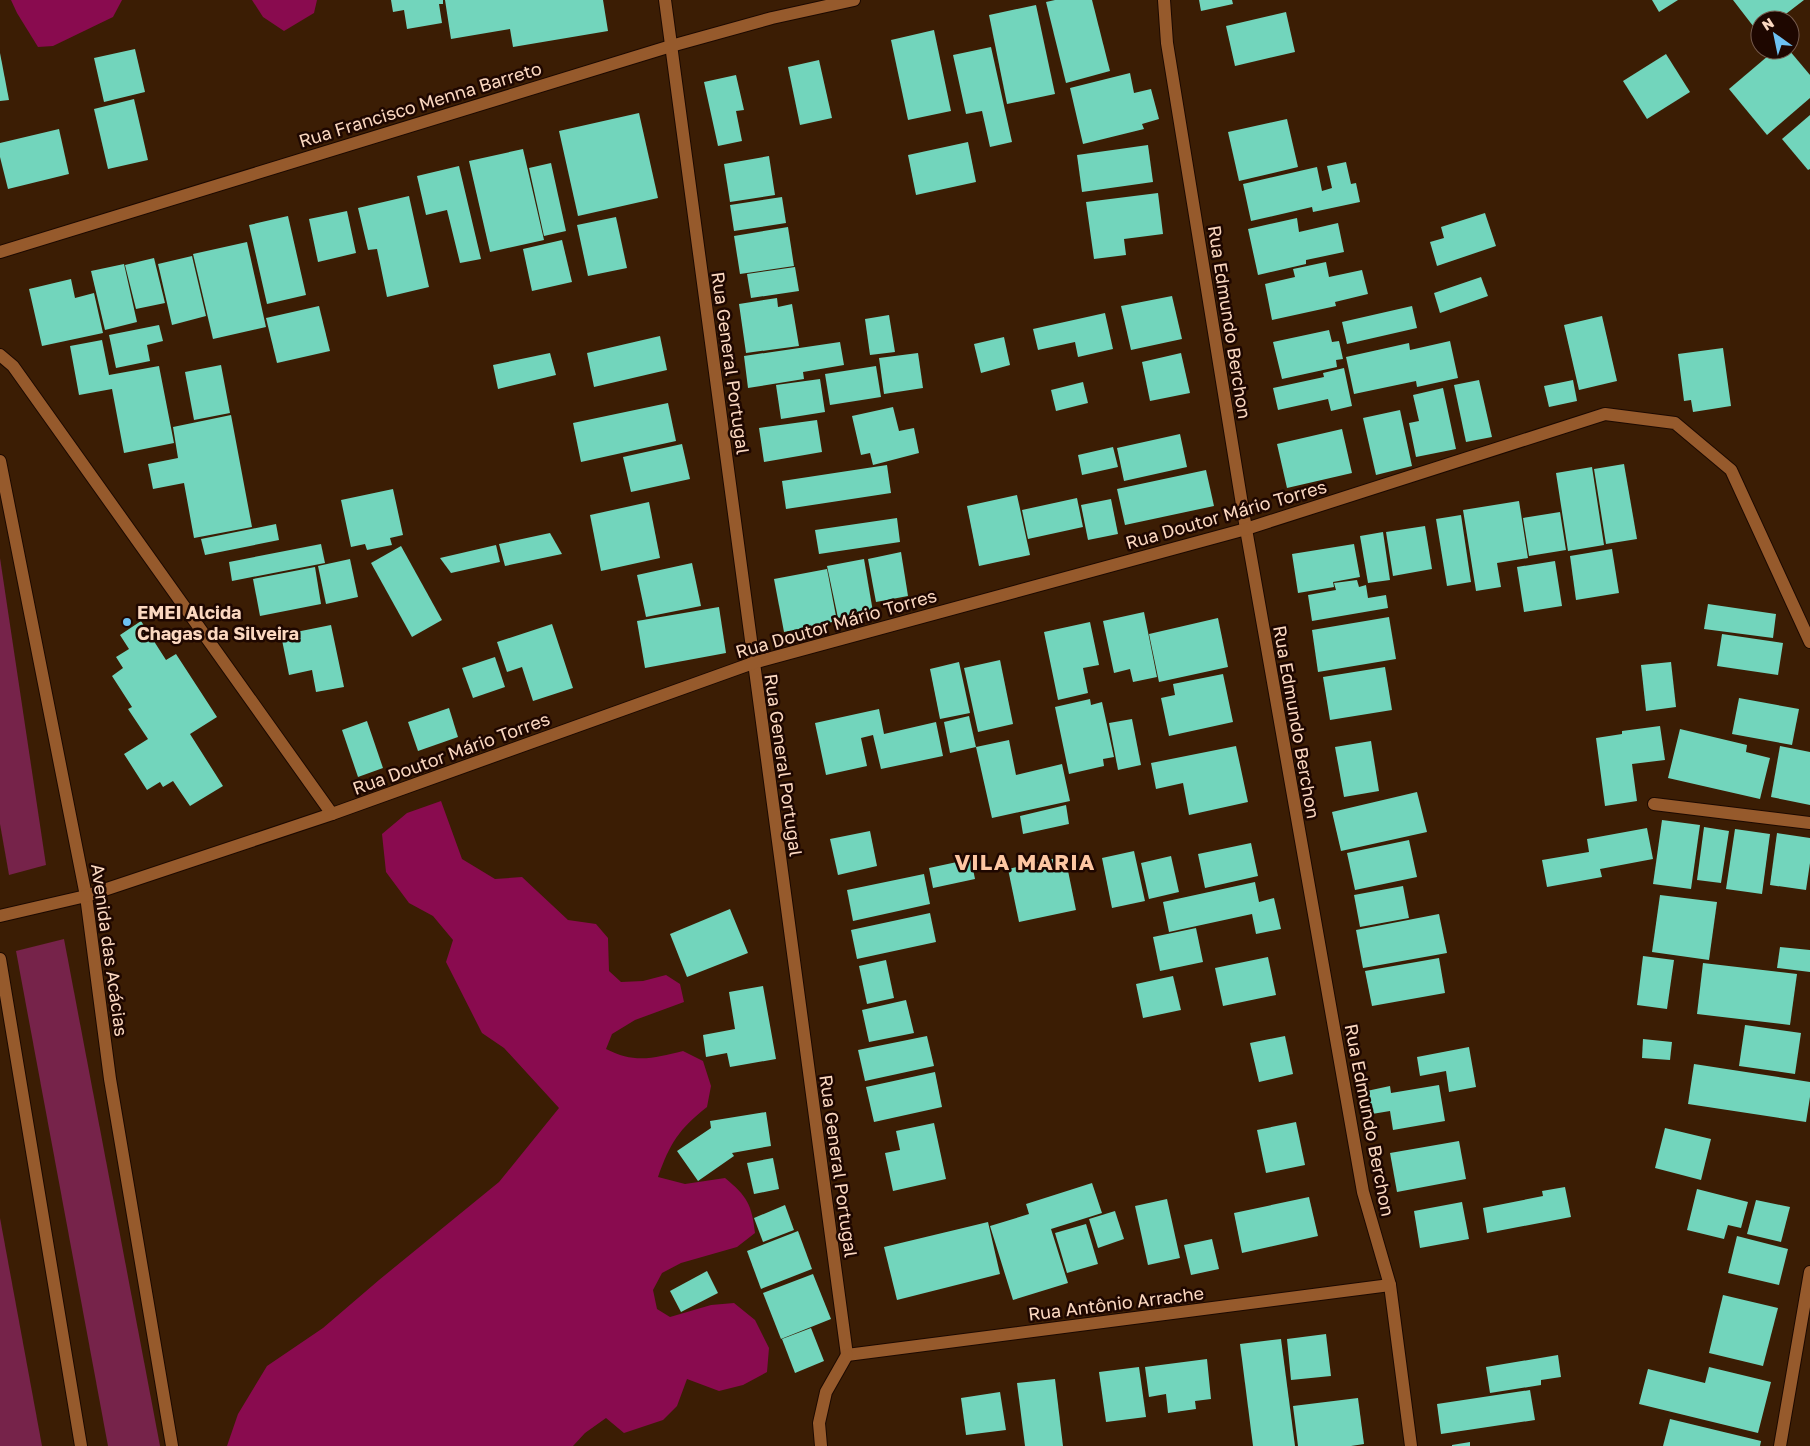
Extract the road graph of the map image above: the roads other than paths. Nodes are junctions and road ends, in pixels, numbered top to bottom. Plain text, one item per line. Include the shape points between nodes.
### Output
1 (665, 0) edge
2 (854, 0) edge
3 (1164, 0) edge
4 (671, 46) junction
5 (0, 252) edge
6 (0, 355) edge
7 (0, 462) edge
8 (1246, 529) junction
9 (1810, 642) edge
10 (753, 663) junction
11 (1654, 804) dead end
12 (332, 814) junction
13 (1810, 823) edge
14 (86, 896) junction
15 (0, 916) edge
16 (0, 959) edge
17 (1810, 1272) edge
18 (1390, 1285) junction
19 (847, 1355) junction
20 (81, 1446) edge
21 (172, 1446) edge
22 (821, 1446) edge
23 (1411, 1446) edge
24 (1780, 1446) edge

1 - 4 street, Rua General Portugal
2 - 4 street, Rua Francisco Menna Barreto via 772,18
3 - 8 street, Rua Edmundo Berchon via 1167,43
4 - 5 street, Rua Francisco Menna Barreto
4 - 10 street, Rua General Portugal
6 - 12 street via 13,366
7 - 14 street, Avenida das Acácias
8 - 9 street, Rua Doutor Mário Torres via 1605,414 1675,423 1731,470
8 - 10 street, Rua Doutor Mário Torres
8 - 18 street, Rua Edmundo Berchon via 1362,1192
10 - 12 street, Rua Doutor Mário Torres
10 - 19 street, Rua General Portugal
11 - 13 street
12 - 14 street, Rua Doutor Mário Torres
14 - 15 street, Rua Doutor Mário Torres
14 - 21 street, Avenida das Acácias via 110,1079
16 - 20 street
17 - 24 street
18 - 19 street, Rua Antônio Arrache
18 - 23 street, Rua Edmundo Berchon
19 - 22 street via 826,1392 819,1424

